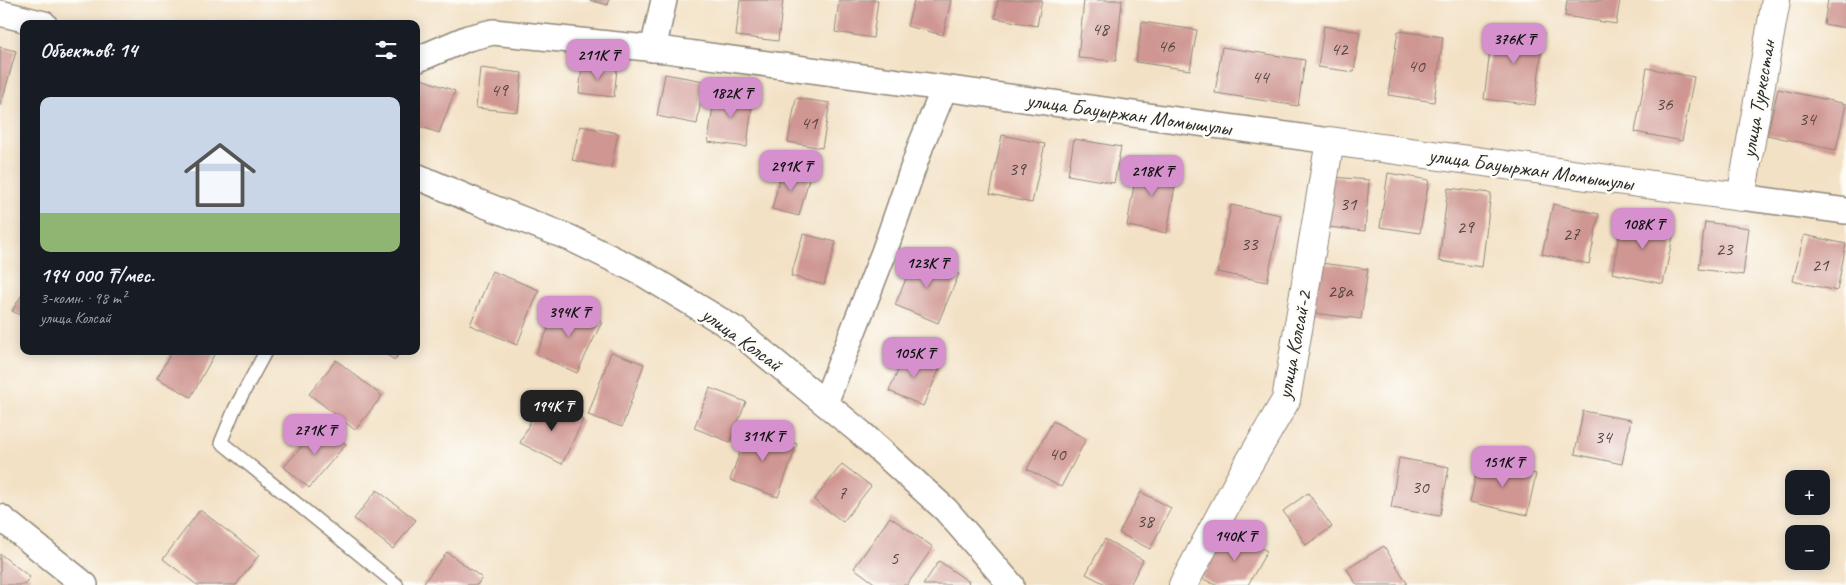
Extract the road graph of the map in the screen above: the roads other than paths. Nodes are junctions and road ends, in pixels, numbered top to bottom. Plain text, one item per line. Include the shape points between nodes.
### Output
1 (664, 0) edge
2 (1776, 0) edge
3 (0, 13) edge
4 (28, 20) edge
5 (653, 49) junction
6 (420, 58) edge
7 (944, 89) junction
8 (1330, 141) junction
9 (420, 178) edge
10 (1741, 197) junction
11 (1846, 211) edge
12 (264, 355) edge
13 (825, 403) junction
14 (0, 517) edge
15 (85, 585) edge
16 (397, 585) edge
17 (1011, 585) edge
18 (1184, 585) edge

1 - 5 street
2 - 10 street, улица Туркестан
3 - 4 street
5 - 6 street, улица Бауыржан Момышулы via 493,32 468,38
5 - 7 street, улица Бауыржан Момышулы
7 - 8 street, улица Бауыржан Момышулы
7 - 13 street
8 - 10 street, улица Бауыржан Момышулы
8 - 18 street, улица Колсай-2 via 1286,400
9 - 13 street, улица Колсай via 570,238 642,273 736,330
10 - 11 street, улица Бауыржан Момышулы
12 - 16 lane via 221,442
13 - 17 street, улица Колсай via 946,510
14 - 15 street

